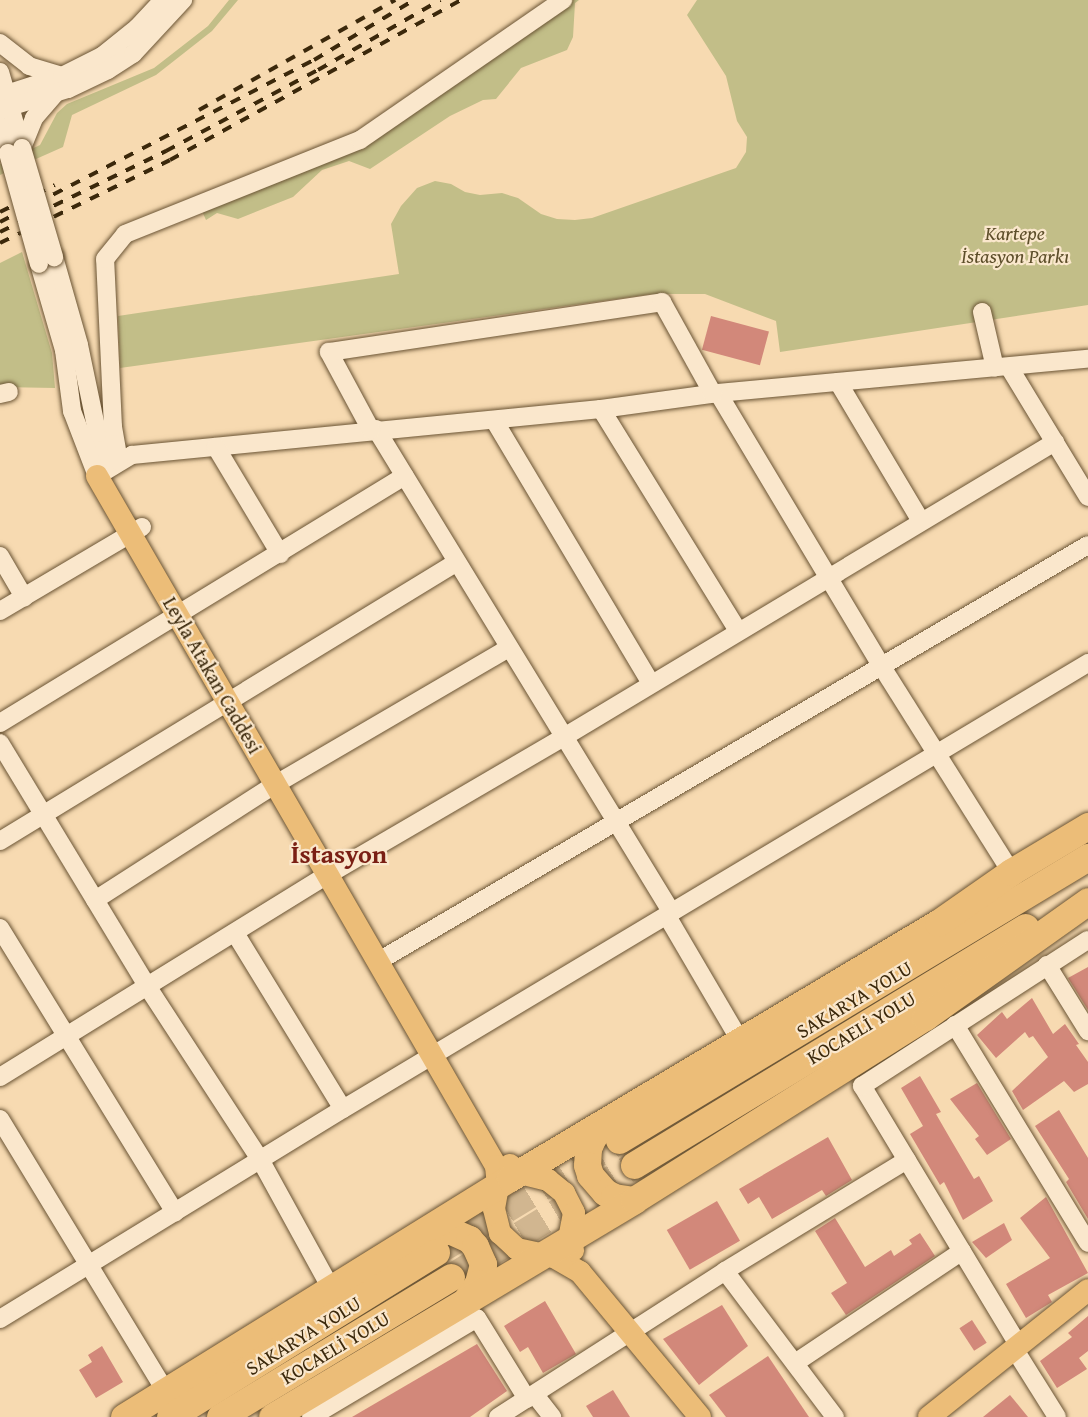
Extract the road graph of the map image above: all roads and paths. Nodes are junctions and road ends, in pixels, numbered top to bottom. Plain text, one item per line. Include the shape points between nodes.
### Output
1 (163, 0) edge
2 (183, 0) edge
3 (563, 0) edge
4 (0, 44) edge
5 (0, 72) edge
6 (59, 84) junction
7 (4, 101) edge
8 (0, 126) edge
9 (15, 150) junction
10 (982, 312) dead end
11 (1088, 359) edge
12 (1002, 367) junction
13 (838, 382) junction
14 (716, 394) junction
15 (601, 409) junction
16 (494, 420) junction
17 (373, 429) junction
18 (1054, 442) junction
19 (216, 447) junction
20 (108, 469) junction
21 (404, 476) junction
22 (1088, 497) edge
23 (921, 521) junction
24 (137, 531) junction
25 (1088, 545) edge
26 (280, 554) junction
27 (0, 556) edge
28 (457, 562) junction
29 (828, 576) junction
30 (24, 597) junction
31 (0, 611) edge
32 (183, 611) junction
33 (738, 631) junction
34 (509, 648) junction
35 (1088, 663) edge
36 (882, 668) junction
37 (651, 683) junction
38 (233, 697) junction
39 (0, 723) edge
40 (564, 737) junction
41 (0, 744) edge
42 (936, 753) junction
43 (281, 781) junction
44 (44, 815) junction
45 (617, 824) junction
46 (1088, 826) edge
47 (0, 842) edge
48 (1088, 846) edge
49 (1088, 857) edge
50 (332, 872) junction
51 (1011, 872) junction
52 (1088, 889) edge
53 (95, 900) junction
54 (1088, 902) edge
55 (669, 914) junction
56 (1088, 918) edge
57 (938, 923) junction
58 (0, 928) edge
59 (235, 933) junction
60 (1088, 940) edge
61 (382, 959) junction
62 (1047, 965) junction
63 (147, 986) junction
64 (925, 1017) junction
65 (955, 1024) junction
66 (1088, 1031) edge
67 (65, 1036) junction
68 (741, 1042) junction
69 (437, 1054) junction
70 (0, 1077) edge
71 (343, 1110) junction
72 (0, 1119) edge
73 (612, 1132) junction
74 (907, 1160) junction
75 (261, 1161) junction
76 (634, 1165) tunnel mouth
77 (503, 1167) junction
78 (634, 1200) junction
79 (175, 1212) junction
80 (569, 1239) junction
81 (409, 1241) junction
82 (1088, 1243) edge
83 (962, 1251) junction
84 (436, 1252) tunnel mouth
85 (544, 1254) junction
86 (89, 1265) junction
87 (725, 1271) junction
88 (580, 1272) junction
89 (451, 1277) tunnel mouth
90 (333, 1290) junction
91 (1088, 1290) edge
92 (466, 1300) junction
93 (1, 1316) edge
94 (630, 1331) junction
95 (1017, 1348) junction
96 (795, 1363) junction
97 (531, 1397) junction
98 (168, 1404) edge
99 (124, 1417) edge
100 (220, 1417) edge
101 (272, 1417) edge
102 (311, 1417) edge
103 (498, 1417) edge
104 (552, 1417) edge
105 (700, 1417) edge
106 (835, 1417) edge
107 (929, 1417) edge
108 (1057, 1417) edge

1 - 6 street via 115,47
2 - 6 street via 133,54 108,70
3 - 20 street via 360,140 125,234 105,259 112,427
4 - 6 street
5 - 7 street
6 - 7 street
6 - 9 street
7 - 9 street
8 - 9 street
9 - 20 street, Leyla Atakan Caddesi, bridge via 46,260 72,411
10 - 12 street
11 - 12 street
12 - 13 street
12 - 18 street
13 - 14 street
13 - 23 street
14 - 15 street
14 - 17 street via 662,302 329,352
14 - 29 street
15 - 16 street
15 - 33 street
16 - 17 street
16 - 37 street
17 - 19 street
17 - 21 street
18 - 22 street
18 - 23 street
19 - 20 street via 132,455
19 - 26 street
20 - 24 main road, Leyla Atakan Caddesi
21 - 26 street
21 - 28 street
23 - 29 street
24 - 30 street
24 - 32 main road, Leyla Atakan Caddesi
25 - 36 street
26 - 32 street
27 - 30 street
28 - 34 street
28 - 38 street
29 - 33 street
29 - 36 street
30 - 31 street
32 - 38 main road, Leyla Atakan Caddesi
32 - 39 street
33 - 37 street
34 - 40 street
34 - 43 street
35 - 42 street
36 - 42 street
36 - 45 street
37 - 40 street
38 - 43 main road, Leyla Atakan Caddesi
38 - 44 street
40 - 45 street
40 - 50 street
41 - 44 street
42 - 51 street
42 - 55 street
43 - 50 main road, Leyla Atakan Caddesi
43 - 53 street
44 - 47 street
44 - 53 street
45 - 55 street
45 - 61 street
46 - 51 highway
48 - 57 highway
49 - 73 highway, SAKARYA YOLU
50 - 59 street
50 - 61 main road, Leyla Atakan Caddesi
51 - 57 highway
52 - 76 highway, KOCAELİ YOLU
53 - 63 street
54 - 64 highway
55 - 68 street
55 - 69 street
56 - 64 highway
57 - 68 highway
58 - 67 street
59 - 63 street
59 - 71 street
60 - 62 street
61 - 69 main road, Leyla Atakan Caddesi
62 - 65 street
62 - 66 street
63 - 67 street
63 - 75 street
64 - 78 highway
65 - 74 street via 862,1086
65 - 82 street
67 - 70 street
67 - 79 street
68 - 73 highway
69 - 71 street
69 - 77 main road, Leyla Atakan Caddesi
71 - 75 street
72 - 86 street
73 - 77 highway
73 - 78 highway via 592,1137 587,1165 590,1175 605,1192
74 - 83 street
74 - 87 street
75 - 79 street
75 - 90 street
77 - 80 main road via 548,1180 564,1193 574,1213
77 - 81 highway via 463,1208
77 - 85 main road via 494,1209 500,1233 517,1249
78 - 80 highway
79 - 86 street
80 - 85 highway
80 - 88 main road
81 - 90 highway
81 - 92 highway via 440,1231 460,1234 476,1246 483,1264 478,1283
83 - 95 street
83 - 96 street
84 - 98 highway, SAKARYA YOLU
85 - 88 main road
85 - 92 highway
86 - 93 street
86 - 98 street
87 - 94 street
87 - 96 street
88 - 94 main road
89 - 100 highway, KOCAELİ YOLU
90 - 98 highway
91 - 95 main road
92 - 101 highway
94 - 97 street
94 - 105 main road
95 - 107 main road
95 - 108 street
96 - 106 street
97 - 102 street via 477,1318
97 - 103 street
97 - 104 street
98 - 99 highway

